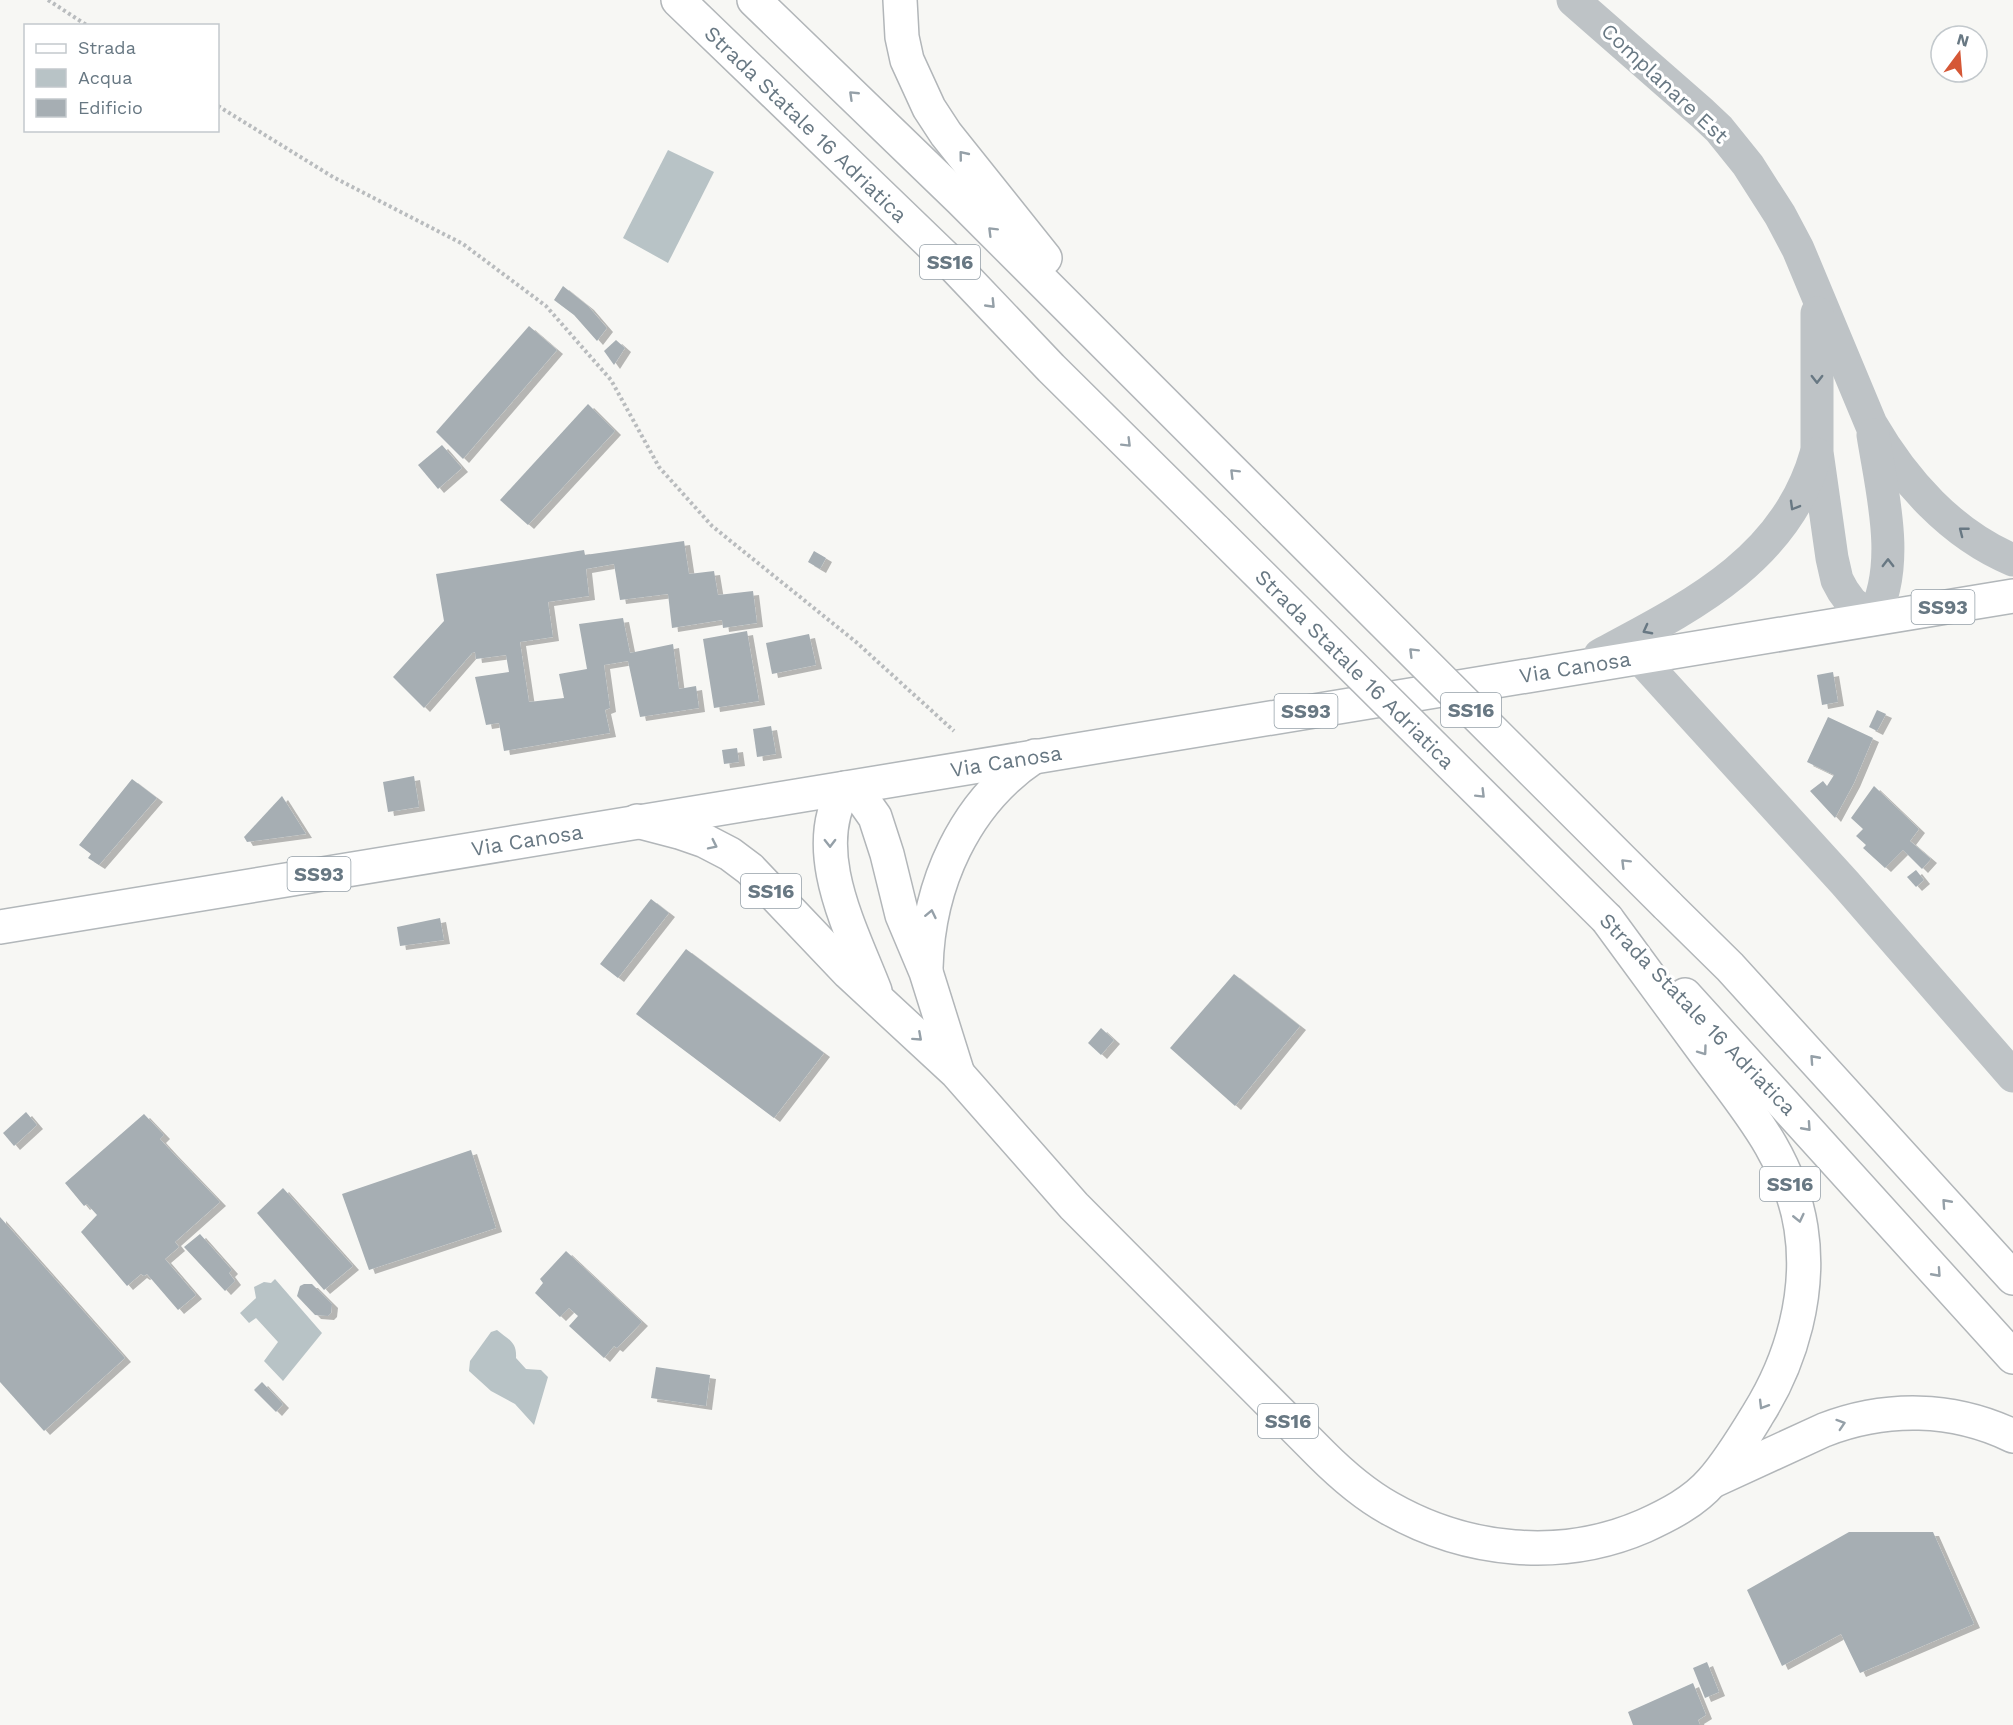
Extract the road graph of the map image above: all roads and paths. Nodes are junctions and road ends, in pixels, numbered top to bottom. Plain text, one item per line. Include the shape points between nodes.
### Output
1 (48, 0) edge
2 (678, 0) edge
3 (754, 0) edge
4 (900, 0) edge
5 (1573, 0) edge
6 (85, 24) edge
7 (219, 107) edge
8 (1817, 299) junction
9 (1157, 398) junction
10 (1871, 424) junction
11 (1817, 452) junction
12 (2013, 561) edge
13 (2013, 596) edge
14 (1872, 619) junction
15 (1638, 656) junction
16 (1578, 667) junction
17 (1035, 756) junction
18 (990, 764) junction
19 (845, 788) junction
20 (637, 821) junction
21 (1607, 919) junction
22 (0, 927) edge
23 (926, 972) junction
24 (879, 1001) junction
25 (957, 1073) junction
26 (2013, 1076) edge
27 (2013, 1278) edge
28 (2013, 1357) edge
29 (2013, 1436) edge
30 (1711, 1482) junction

1 - 6 path
2 -> 21 main road, Strada Statale 16 Adriatica / SS16, bridge via 954,266 1051,368
9 -> 3 main road, SS16 via 961,200
9 -> 4 main road, SS16 via 945,134 907,60
5 - 8 street, Complanare Est via 1685,97 1734,147 1761,181 1780,215
7 - 18 path via 333,177 464,244 546,306 611,380 659,467 712,526 856,642
8 - 10 street, Complanare Est
8 -> 11 street, Complanare Est
27 -> 9 main road, SS16, bridge via 1730,967
12 -> 10 street, Complanare Est via 1960,530 1924,497
14 -> 10 street, Complanare Est via 1885,591 1888,558
11 - 14 street, Complanare Est via 1837,580 1851,602
11 -> 16 street, Complanare Est via 1793,508 1756,555 1674,614
13 - 14 main road, Via Canosa / SS93
14 - 15 main road, Via Canosa / SS93
15 - 16 main road, Via Canosa / SS93
15 - 26 street via 1845,883
16 - 17 main road, Via Canosa / SS93
17 - 18 main road, Via Canosa / SS93
23 -> 17 main road, SS16 via 932,907 963,832 995,789
18 - 19 main road, Via Canosa / SS93
19 - 20 main road, Via Canosa / SS93
19 - 23 main road, SS16 via 863,800 875,817 902,915
19 -> 24 main road, SS16 via 832,820 832,866 840,901
20 - 22 main road, Via Canosa / SS93
20 -> 24 main road, SS16 via 692,836 740,861
21 -> 28 main road, Strada Statale 16 Adriatica / SS16 via 1680,989
21 -> 30 main road, SS16 via 1768,1140 1788,1180 1801,1228 1802,1287 1784,1363 1766,1402
23 - 25 main road, SS16
24 -> 25 main road, SS16
25 - 30 main road, SS16 via 1117,1251 1336,1468 1386,1507 1425,1526 1470,1540 1516,1548 1561,1547 1640,1527 1673,1511
30 -> 29 main road, SS16 via 1824,1430 1882,1414 1918,1412 1946,1416

